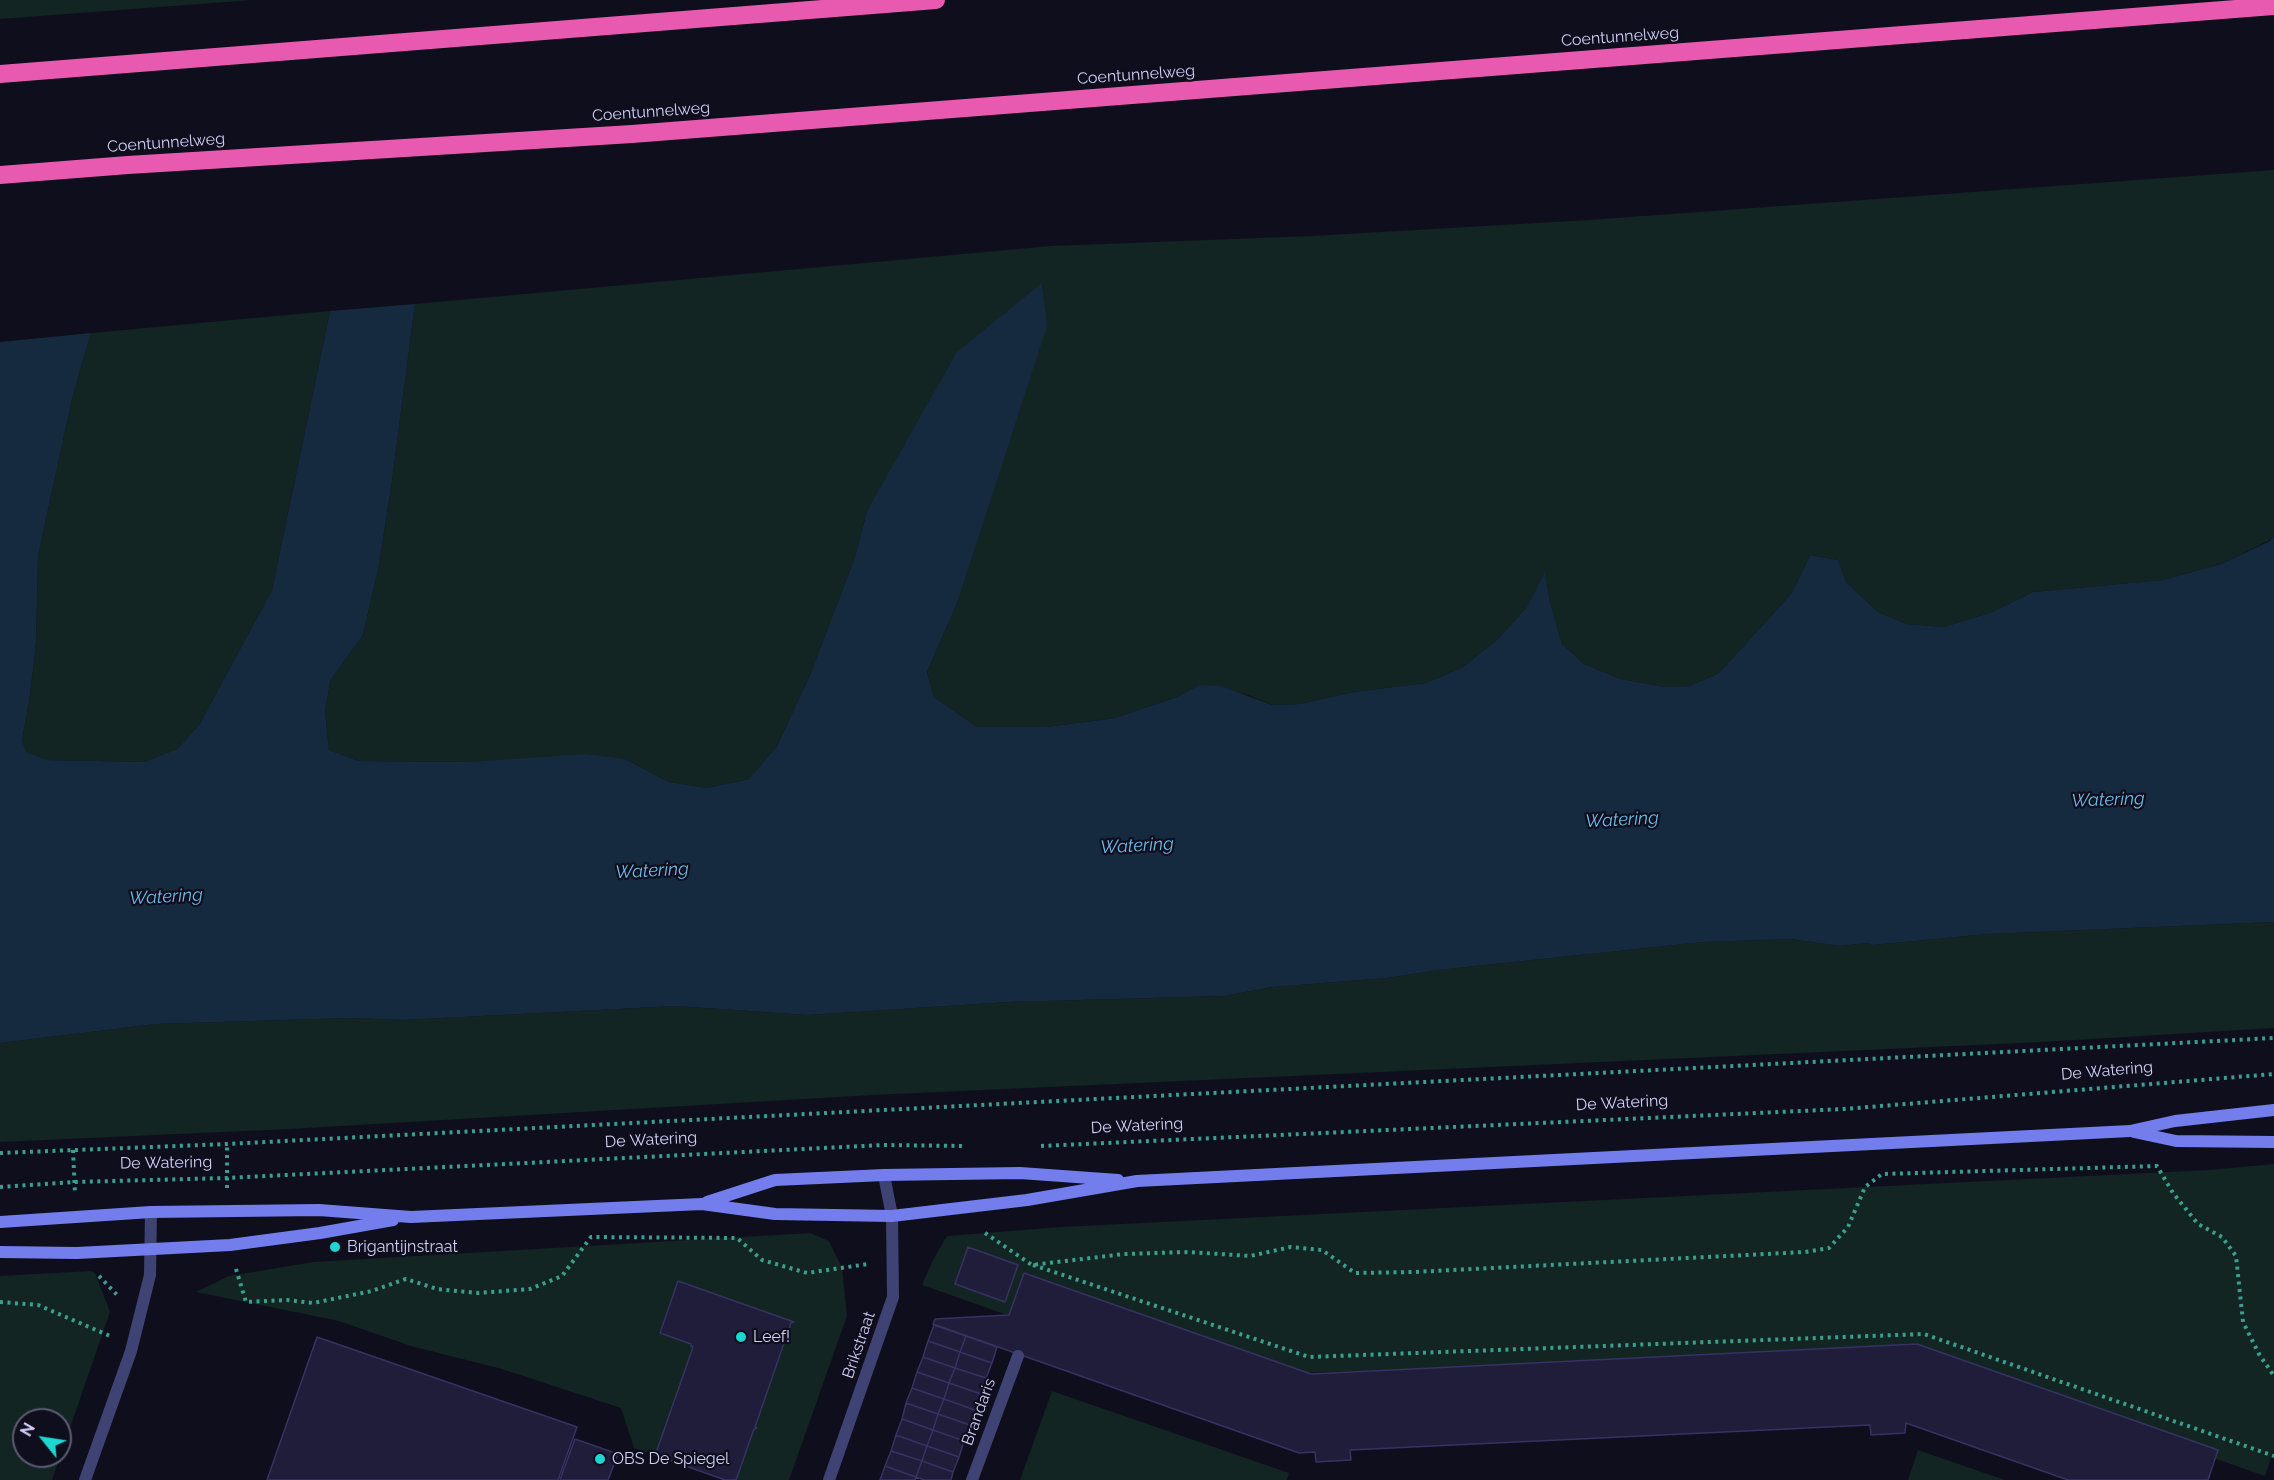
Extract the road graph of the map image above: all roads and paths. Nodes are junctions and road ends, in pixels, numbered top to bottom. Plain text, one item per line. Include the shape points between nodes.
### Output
1 (936, 0) edge
2 (2274, 6) edge
3 (0, 74) edge
4 (0, 175) edge
5 (2274, 1038) edge
6 (2274, 1074) edge
7 (2274, 1110) edge
8 (2130, 1131) junction
9 (2274, 1142) edge
10 (227, 1144) junction
11 (965, 1146) dead end
12 (1035, 1146) dead end
13 (0, 1153) edge
14 (884, 1175) junction
15 (227, 1179) junction
16 (1137, 1181) junction
17 (0, 1187) edge
18 (702, 1204) junction
19 (226, 1210) junction
20 (151, 1212) junction
21 (891, 1216) junction
22 (411, 1217) junction
23 (0, 1222) edge
24 (985, 1233) dead end
25 (230, 1245) junction
26 (151, 1248) junction
27 (0, 1252) edge
28 (77, 1253) junction
29 (894, 1260) junction
30 (1032, 1265) junction
31 (122, 1301) dead end
32 (0, 1302) edge
33 (114, 1330) dead end
34 (1018, 1356) dead end
35 (2274, 1376) edge
36 (2274, 1456) edge
37 (85, 1480) edge
38 (830, 1480) edge
39 (972, 1480) edge

1 - 3 highway
2 - 4 highway, Coentunnelweg via 632,134
5 - 10 path
6 - 12 path, De Watering via 1844,1109
7 - 8 main road via 2175,1121
8 - 9 main road via 2176,1141
8 - 16 main road
10 - 13 path
10 - 15 path
11 - 15 path, De Watering via 883,1145
14 - 16 main road via 1020,1173
14 - 18 main road via 775,1180
14 - 21 street, Brikstraat
15 - 17 path, De Watering
15 - 19 path
16 - 21 main road via 1027,1200
18 - 21 main road via 775,1214
18 - 22 main road
19 - 20 main road
19 - 22 main road via 319,1210
20 - 23 main road
20 - 26 street
21 - 29 street, Brikstraat
22 - 25 main road
24 - 30 path
25 - 26 main road
25 - 29 path via 246,1302 313,1303 372,1291 406,1279 437,1289 478,1293 530,1289 562,1276 591,1237 737,1238 762,1260 807,1273
26 - 28 main road
26 - 37 street via 150,1275 131,1351
27 - 28 main road
28 - 31 path
29 - 38 street, Brikstraat via 893,1297
30 - 35 path via 1124,1254 1189,1252 1250,1256 1291,1247 1322,1250 1355,1273 1805,1252 1830,1248 1848,1227 1865,1187 1882,1174 2157,1166 2198,1224 2222,1238 2236,1256 2243,1322
30 - 36 path via 1309,1357 1924,1334
32 - 33 path via 38,1305 112,1337
34 - 39 street, Brandaris

